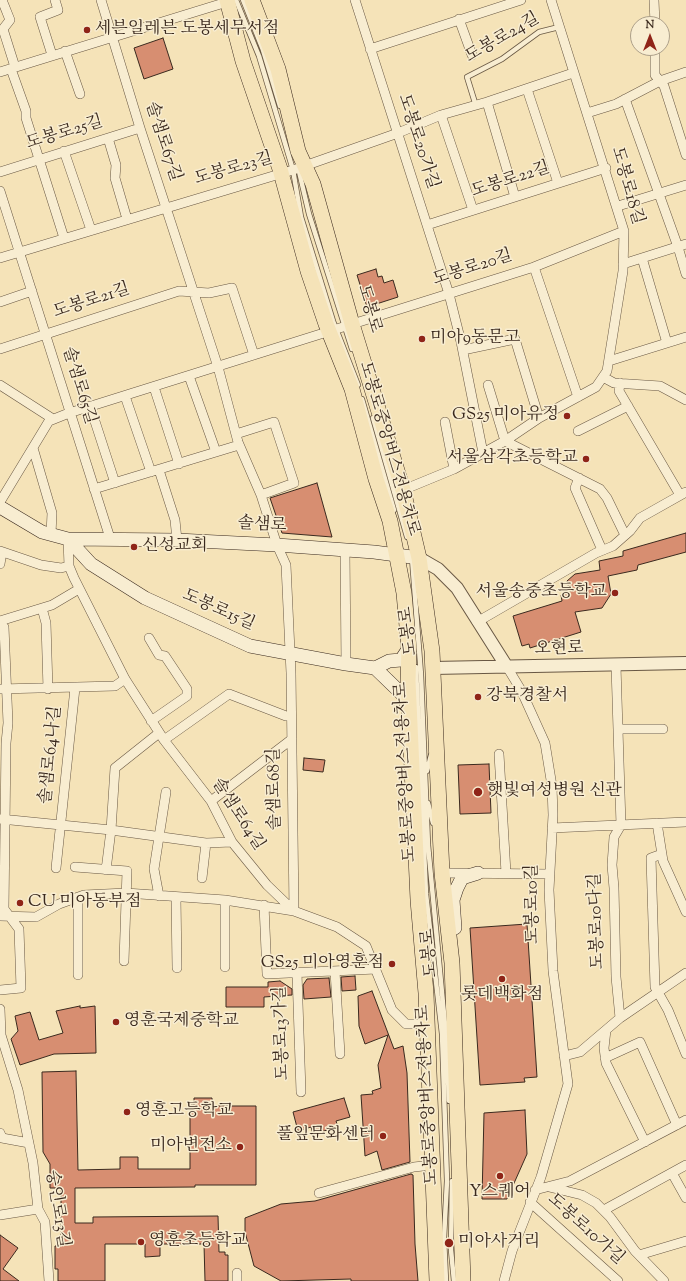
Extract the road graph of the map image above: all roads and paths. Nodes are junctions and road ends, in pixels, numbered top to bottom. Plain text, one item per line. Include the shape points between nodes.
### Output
1 (2, 0) edge
2 (54, 0) edge
3 (101, 0) edge
4 (230, 0) edge
5 (243, 0) edge
6 (252, 0) edge
7 (355, 0) edge
8 (521, 0) edge
9 (551, 0) edge
10 (654, 0) edge
11 (654, 16) edge
12 (460, 19) junction
13 (559, 27) junction
14 (112, 36) junction
15 (370, 49) junction
16 (65, 51) junction
17 (52, 55) junction
18 (472, 55) dead end
19 (655, 56) edge
20 (13, 68) junction
21 (0, 72) edge
22 (686, 72) edge
23 (573, 74) junction
24 (660, 81) junction
25 (527, 89) junction
26 (80, 94) dead end
27 (625, 99) junction
28 (487, 102) junction
29 (476, 106) junction
30 (587, 113) junction
31 (441, 115) junction
32 (140, 128) junction
33 (398, 133) junction
34 (108, 138) junction
35 (64, 151) junction
36 (686, 155) edge
37 (38, 159) junction
38 (606, 168) junction
39 (294, 169) junction
40 (0, 172) edge
41 (558, 182) junction
42 (686, 185) edge
43 (0, 191) edge
44 (658, 193) junction
45 (515, 197) junction
46 (166, 206) junction
47 (618, 206) junction
48 (473, 210) junction
49 (127, 219) junction
50 (427, 225) junction
51 (91, 230) junction
52 (624, 231) junction
53 (64, 238) junction
54 (682, 246) edge
55 (19, 252) junction
56 (0, 258) edge
57 (642, 258) junction
58 (623, 264) junction
59 (534, 267) junction
60 (686, 274) edge
61 (32, 291) junction
62 (194, 293) junction
63 (449, 294) junction
64 (0, 302) edge
65 (340, 328) junction
66 (45, 334) junction
67 (686, 337) edge
68 (667, 343) junction
69 (0, 349) edge
70 (462, 350) junction
71 (254, 355) junction
72 (355, 356) dead end
73 (609, 361) junction
74 (218, 367) junction
75 (189, 376) junction
76 (603, 377) junction
77 (362, 378) dead end
78 (620, 384) junction
79 (0, 385) edge
80 (364, 385) dead end
81 (488, 385) dead end
82 (154, 387) junction
83 (366, 392) dead end
84 (125, 396) junction
85 (578, 397) junction
86 (686, 400) edge
87 (90, 406) junction
88 (628, 406) junction
89 (69, 412) junction
90 (539, 418) junction
91 (53, 419) junction
92 (445, 422) dead end
93 (578, 431) dead end
94 (236, 434) junction
95 (505, 441) junction
96 (239, 445) junction
97 (33, 448) junction
98 (216, 452) junction
99 (483, 453) junction
100 (179, 464) junction
101 (454, 469) junction
102 (155, 471) junction
103 (579, 478) junction
104 (114, 483) junction
105 (94, 489) junction
106 (403, 490) junction
107 (683, 494) edge
108 (261, 495) junction
109 (0, 502) edge
110 (0, 507) edge
111 (398, 528) dead end
112 (51, 534) junction
113 (625, 535) junction
114 (110, 538) junction
115 (68, 539) junction
116 (177, 540) junction
117 (277, 545) junction
118 (345, 550) junction
119 (602, 550) junction
120 (1, 552) edge
121 (407, 553) junction
122 (0, 564) edge
123 (69, 566) junction
124 (406, 570) dead end
125 (407, 578) dead end
126 (79, 589) junction
127 (42, 608) junction
128 (0, 621) edge
129 (477, 622) junction
130 (0, 624) edge
131 (149, 638) dead end
132 (408, 648) junction
133 (289, 653) junction
134 (686, 663) edge
135 (346, 664) junction
136 (408, 665) junction
137 (616, 666) junction
138 (507, 667) junction
139 (375, 668) junction
140 (433, 668) junction
141 (125, 679) junction
142 (75, 688) junction
143 (4, 689) edge
144 (48, 689) junction
145 (418, 695) junction
146 (291, 716) junction
147 (414, 718) junction
148 (151, 721) junction
149 (663, 728) dead end
150 (618, 729) junction
151 (4, 732) edge
152 (435, 732) junction
153 (162, 736) junction
154 (292, 739) junction
155 (499, 754) dead end
156 (425, 776) junction
157 (166, 792) dead end
158 (426, 795) junction
159 (211, 801) junction
160 (3, 819) edge
161 (686, 822) edge
162 (657, 823) junction
163 (62, 824) junction
164 (621, 825) junction
165 (552, 828) junction
166 (112, 830) junction
167 (159, 837) junction
168 (232, 842) junction
169 (206, 843) junction
170 (662, 854) junction
171 (441, 858) junction
172 (75, 867) dead end
173 (56, 868) dead end
174 (106, 870) junction
175 (442, 873) junction
176 (478, 873) junction
177 (506, 873) junction
178 (550, 874) junction
179 (202, 878) dead end
180 (126, 893) junction
181 (159, 896) junction
182 (78, 897) junction
183 (176, 897) junction
184 (225, 900) junction
185 (264, 905) junction
186 (294, 911) junction
187 (686, 912) edge
188 (0, 916) edge
189 (11, 917) junction
190 (124, 961) dead end
191 (177, 968) dead end
192 (225, 968) dead end
193 (376, 969) junction
194 (335, 971) junction
195 (686, 972) edge
196 (297, 973) junction
197 (78, 975) dead end
198 (0, 990) edge
199 (658, 992) junction
200 (0, 1009) edge
201 (455, 1010) junction
202 (620, 1018) junction
203 (427, 1024) junction
204 (606, 1030) junction
205 (3, 1053) edge
206 (340, 1054) dead end
207 (686, 1054) edge
208 (564, 1056) junction
209 (605, 1058) junction
210 (301, 1092) dead end
211 (686, 1120) edge
212 (677, 1125) junction
213 (0, 1134) edge
214 (29, 1142) junction
215 (644, 1142) junction
216 (452, 1163) dead end
217 (432, 1165) junction
218 (686, 1165) edge
219 (672, 1173) junction
220 (453, 1174) dead end
221 (548, 1187) junction
222 (535, 1190) junction
223 (319, 1193) dead end
224 (686, 1198) edge
225 (530, 1202) junction
226 (38, 1209) junction
227 (604, 1210) junction
228 (0, 1215) edge
229 (686, 1241) edge
230 (639, 1255) junction
231 (460, 1277) edge
232 (49, 1281) edge
233 (437, 1281) edge
234 (446, 1281) edge
235 (504, 1281) edge
236 (618, 1281) edge
237 (664, 1281) edge

1 - 20 street via 10,20 3,29
2 - 17 street via 58,10 40,17
3 - 14 street, 솔샘로67길
4 - 14 street
4 - 39 main road, 도봉로 via 243,61
5 - 39 lane via 263,50
6 - 39 main road, 도봉로 via 278,69 298,151
7 - 15 street, 도봉로20가길
8 - 12 street
9 - 13 street, 도봉로18길
10 - 11 street
12 - 15 street
12 - 18 street
13 - 23 street, 도봉로18길
13 - 29 lane, 도봉로24길 via 539,32 502,59 467,77
14 - 16 street
14 - 32 street, 솔샘로67길
15 - 33 street, 도봉로20가길
16 - 17 street
16 - 26 street
17 - 20 street
19 - 24 street via 655,75
20 - 21 street
20 - 37 street
22 - 24 street
23 - 25 street
23 - 30 street, 도봉로18길
24 - 27 street
24 - 36 street via 664,86
25 - 28 street
25 - 41 street
27 - 30 street
27 - 44 street
28 - 29 street
28 - 45 street
29 - 31 street
30 - 38 street, 도봉로18길
31 - 33 street
31 - 48 street
32 - 34 street, 도봉로25길
32 - 46 street, 솔샘로67길
33 - 39 street
33 - 50 street, 도봉로20가길
34 - 35 street, 도봉로25길
34 - 49 street via 116,165 115,178
35 - 37 street, 도봉로25길
35 - 51 street
37 - 40 street, 도봉로25길
37 - 53 street
38 - 41 street, 도봉로22길
38 - 47 street, 도봉로18길
39 - 46 street, 도봉로23길
39 - 65 main road, 도봉로 via 308,271
39 - 65 main road, 도봉로 via 313,184
41 - 45 street, 도봉로22길
42 - 44 street
43 - 55 street, 솔샘로65길
44 - 47 street
44 - 54 street
45 - 48 street, 도봉로22길
46 - 49 street, 도봉로23길
46 - 62 street, 솔샘로67길
47 - 52 street, 도봉로18길
48 - 50 street, 도봉로22길
49 - 51 street, 도봉로23길
50 - 63 street, 도봉로20가길
51 - 53 street, 도봉로23길
52 - 58 street, 도봉로18길
52 - 59 street, 도봉로20길
53 - 55 street, 도봉로23길
54 - 57 street
54 - 60 street
55 - 56 street, 도봉로23길
55 - 61 street, 솔샘로65길
57 - 58 street
57 - 68 street
58 - 73 street, 도봉로18길
59 - 63 street, 도봉로20길
59 - 85 street
61 - 64 street
61 - 66 street, 솔샘로65길
62 - 66 street, 도봉로21길 via 179,291
62 - 71 street via 232,288
62 - 74 street, 솔샘로67길
63 - 65 street, 도봉로20길
63 - 70 street, 도봉로20가길
65 - 71 street, 도봉로20길
65 - 72 lane
65 - 106 main road, 도봉로
65 - 111 lane, 도봉로중앙버스전용차로 via 385,474
65 - 121 main road, 도봉로 via 352,389 376,479 390,521
66 - 69 street, 도봉로21길
66 - 89 street, 솔샘로65길
67 - 68 street
68 - 73 street
70 - 90 street via 515,339
70 - 99 street, 도봉로20가길
71 - 74 street, 도봉로20길
73 - 76 street, 도봉로18길
74 - 75 street, 도봉로20길
74 - 94 street, 솔샘로67길
75 - 82 street, 도봉로20길
75 - 98 street
76 - 78 street
76 - 85 street, 도봉로18길 via 596,387
77 - 80 lane
78 - 86 street via 660,386
78 - 88 street via 619,391
79 - 91 street
81 - 95 street
82 - 84 street, 도봉로20길
82 - 100 street
83 - 121 lane
84 - 87 street, 도봉로20길
84 - 102 street
85 - 90 street, 도봉로18길
87 - 89 street, 도봉로20길
87 - 104 street
88 - 93 street
88 - 107 street
89 - 91 street, 도봉로20길
89 - 105 street, 솔샘로65길
90 - 95 street, 도봉로18길
91 - 97 street via 48,421
92 - 101 street
94 - 96 street, 솔샘로67길
94 - 108 street via 274,422 294,483
95 - 99 street, 도봉로18길
95 - 103 street
96 - 98 street
96 - 108 street, 솔샘로67길
97 - 109 street
97 - 112 street via 52,513
98 - 100 street
99 - 101 street, 도봉로18길
100 - 102 street
101 - 106 street, 도봉로18길
102 - 104 street
102 - 116 street via 175,520
103 - 113 street via 600,489
103 - 119 street via 575,488
104 - 105 street
105 - 114 street, 솔샘로65길
106 - 121 main road, 도봉로
107 - 113 street via 640,518
108 - 117 street, 솔샘로67길
110 - 112 main road, 솔샘로 via 42,532
112 - 115 main road, 솔샘로
113 - 119 street via 612,546
114 - 115 main road, 솔샘로
114 - 116 main road, 솔샘로
115 - 123 street, 솔샘로64길
115 - 133 main road, 도봉로15길 via 91,564 145,598 250,646
116 - 117 main road, 솔샘로
117 - 118 main road, 솔샘로
117 - 133 street, 솔샘로68길 via 286,565
118 - 121 main road, 솔샘로
118 - 135 street
119 - 129 street
120 - 122 street
120 - 123 street via 41,565 61,568
121 - 124 lane, 도봉로중앙버스전용차로
121 - 129 street, 도봉로10길 via 438,569 448,578 457,588
121 - 132 main road, 도봉로 via 404,593
121 - 140 main road, 도봉로 via 431,636
121 - 156 lane via 421,675
123 - 126 street, 솔샘로64길
125 - 145 lane, 도봉로중앙버스전용차로 via 414,622
126 - 127 street
126 - 141 street, 솔샘로64길
127 - 128 street
127 - 144 street, 솔샘로64나길 via 46,623
129 - 138 street, 도봉로10길
130 - 143 street via 4,627
131 - 148 street via 159,655 165,656 186,689 187,696
132 - 136 main road, 도봉로
132 - 139 main road via 401,660 389,661
133 - 135 main road, 도봉로15길
133 - 146 street, 솔샘로68길
134 - 137 street, 오현로
135 - 139 main road, 도봉로15길
136 - 145 lane
136 - 147 main road, 도봉로
137 - 138 street, 오현로
137 - 150 street
138 - 140 street, 오현로
138 - 165 street, 도봉로10길 via 521,690 544,743 552,786
139 - 147 main road via 404,696
140 - 152 main road, 도봉로
141 - 142 street, 솔샘로64나길 via 115,686
141 - 148 street, 솔샘로64길
142 - 144 street, 솔샘로64나길
142 - 163 street, 솔샘로64나길 via 65,768
143 - 144 street, 솔샘로64나길
143 - 151 street
145 - 147 lane, 도봉로중앙버스전용차로
146 - 153 street via 229,694
146 - 154 street, 솔샘로68길
147 - 203 main road, 도봉로 via 411,750
147 - 234 lane, 도봉로중앙버스전용차로 via 426,894 442,1034 447,1180 444,1238
148 - 153 street, 솔샘로64길
149 - 150 street
150 - 164 street
151 - 160 street
152 - 156 lane
152 - 171 main road, 도봉로
153 - 159 street, 솔샘로64길
153 - 166 street via 115,768
154 - 159 street, 솔샘로68길
154 - 186 street, 솔샘로68길
155 - 177 street
156 - 158 lane
157 - 167 street
158 - 171 lane
158 - 216 lane via 434,921 446,1035
159 - 168 street, 솔샘로64길
160 - 163 street
160 - 189 street via 4,909
161 - 162 street
162 - 164 street
162 - 170 street
163 - 166 street
163 - 173 street, 솔샘로64나길
164 - 165 street
164 - 202 street, 도봉로10다길 via 614,836 612,865
165 - 178 street, 도봉로10길
166 - 167 street
166 - 174 street
167 - 169 street
167 - 181 street via 154,869
168 - 169 street
168 - 186 street, 솔샘로64길 via 267,885
169 - 179 street
170 - 187 street
170 - 199 street via 651,858 655,987
171 - 175 main road, 도봉로
172 - 174 street
174 - 180 street via 126,871
175 - 176 street
175 - 201 main road, 도봉로
176 - 177 street
176 - 201 main road via 462,878 453,900 457,965
177 - 178 street
178 - 208 street, 도봉로10길 via 553,971
180 - 181 street
180 - 182 street
180 - 190 street
181 - 183 street
182 - 189 street via 36,917
182 - 197 street
183 - 184 street
183 - 191 street
184 - 185 street
184 - 192 street
185 - 186 street
185 - 196 street, 도봉로13가길 via 267,974
186 - 193 street via 337,926 366,946
188 - 189 street
189 - 198 street via 19,930 21,988
193 - 194 street, 도봉로13가길
193 - 203 street via 392,1010 406,1024
194 - 196 street, 도봉로13가길
194 - 206 street
195 - 199 street
196 - 210 street, 도봉로13가길
199 - 202 street
199 - 207 street
200 - 205 street, 숭인로13길
201 - 231 main road, 도봉로 via 460,1160
202 - 204 street
203 - 217 main road, 도봉로
204 - 208 street via 580,1052
204 - 209 street
205 - 214 street, 숭인로13길 via 18,1090
208 - 222 street, 도봉로10길 via 568,1084 546,1162
209 - 212 street via 640,1042
209 - 215 street
211 - 212 street
212 - 215 street
213 - 214 street via 2,1138
214 - 226 street, 숭인로13길
215 - 221 street via 570,1181
217 - 223 street via 414,1167
217 - 233 main road, 도봉로
218 - 219 street
219 - 224 street
219 - 227 street
220 - 231 lane via 451,1250
221 - 222 street
221 - 227 street via 582,1195
222 - 225 street, 도봉로10길
225 - 235 street, 도봉로10길
225 - 236 street, 도봉로10가길
226 - 228 street
226 - 232 street, 숭인로13길 via 44,1222
227 - 230 street
229 - 230 street
230 - 237 street

